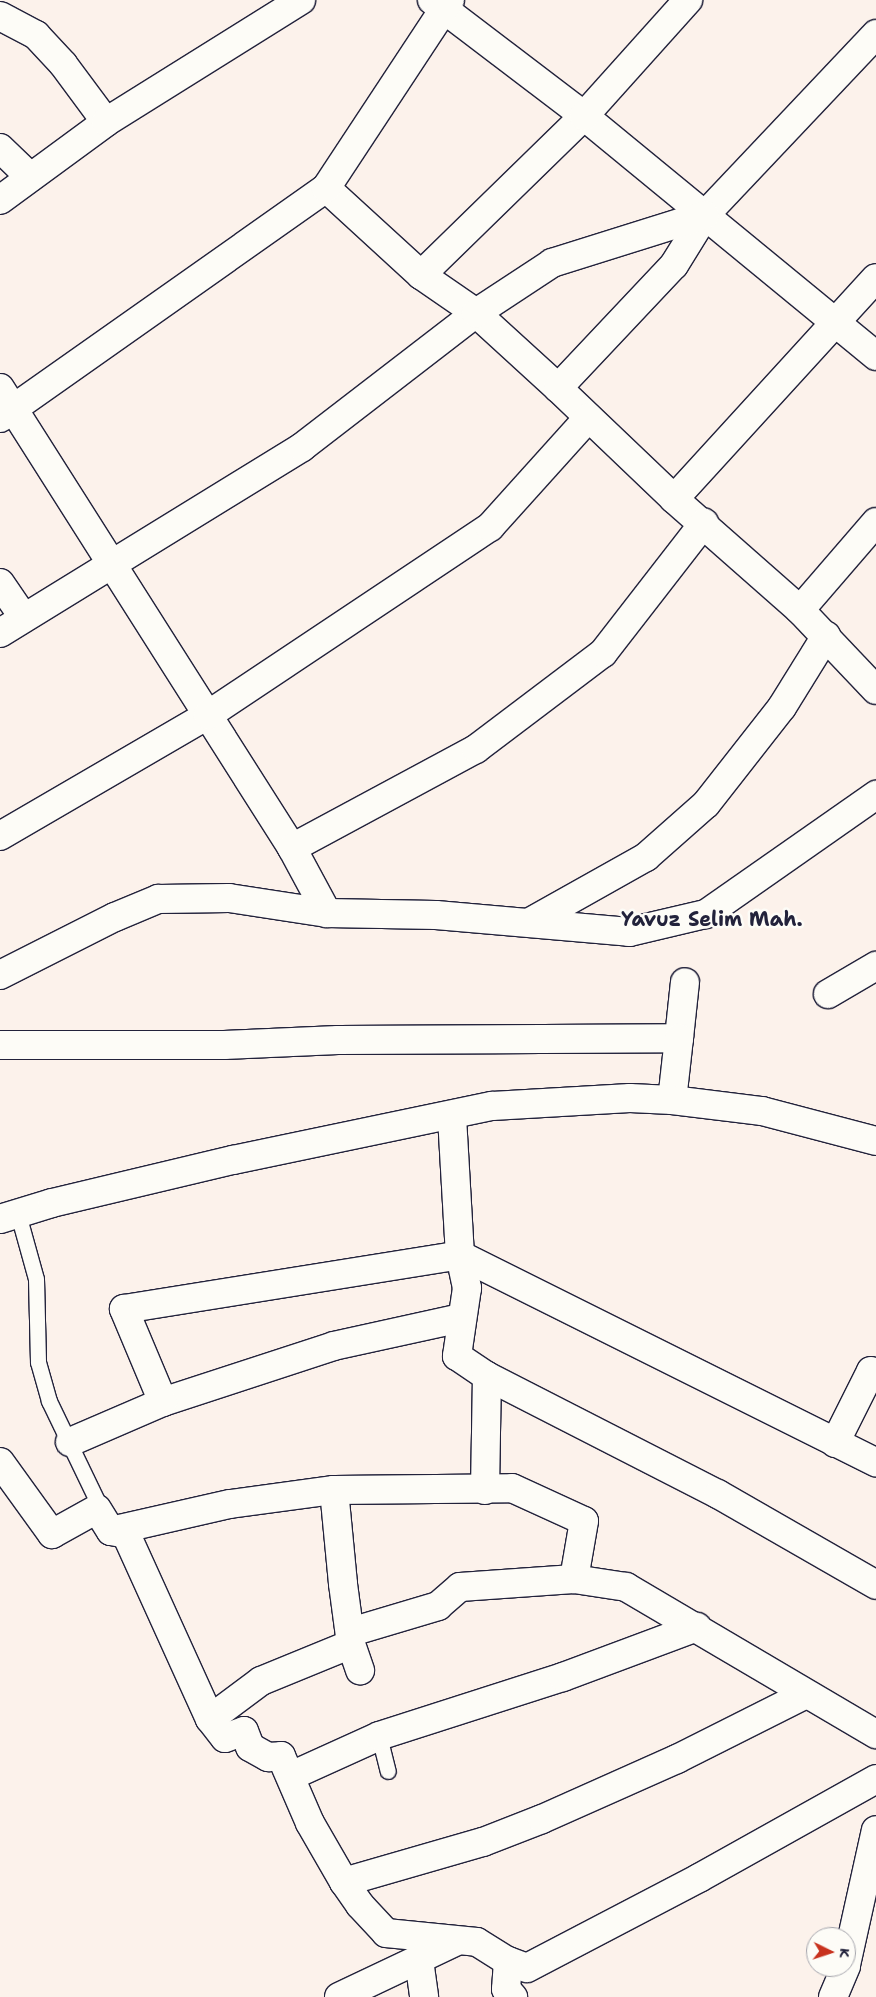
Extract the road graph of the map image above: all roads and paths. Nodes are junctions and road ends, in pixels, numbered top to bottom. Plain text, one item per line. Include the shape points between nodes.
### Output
1 (301, 0) edge
2 (688, 0) edge
3 (441, 3) edge
4 (0, 16) edge
5 (876, 34) edge
6 (584, 116) junction
7 (106, 122) junction
8 (0, 148) edge
9 (30, 177) junction
10 (326, 188) junction
11 (0, 200) edge
12 (705, 215) junction
13 (420, 275) junction
14 (876, 278) edge
15 (476, 313) junction
16 (836, 325) junction
17 (876, 356) edge
18 (558, 388) junction
19 (4, 405) edge
20 (588, 418) junction
21 (674, 499) junction
22 (876, 522) edge
23 (704, 523) junction
24 (112, 561) junction
25 (0, 583) edge
26 (800, 610) junction
27 (24, 618) junction
28 (0, 633) edge
29 (826, 636) junction
30 (876, 690) edge
31 (208, 715) junction
32 (876, 794) edge
33 (0, 836) edge
34 (292, 848) junction
35 (327, 913) junction
36 (532, 921) junction
37 (876, 966) edge
38 (0, 975) edge
39 (685, 982) dead end
40 (828, 994) dead end
41 (679, 1038) junction
42 (0, 1044) edge
43 (672, 1100) junction
44 (452, 1117) junction
45 (876, 1141) edge
46 (9, 1216) edge
47 (460, 1255) junction
48 (462, 1318) junction
49 (876, 1373) edge
50 (487, 1376) junction
51 (163, 1402) junction
52 (70, 1442) junction
53 (835, 1443) junction
54 (0, 1462) edge
55 (876, 1462) edge
56 (334, 1490) junction
57 (485, 1490) junction
58 (112, 1530) junction
59 (574, 1578) junction
60 (876, 1584) edge
61 (697, 1626) junction
62 (351, 1638) junction
63 (360, 1670) dead end
64 (806, 1694) junction
65 (210, 1719) junction
66 (876, 1734) edge
67 (379, 1736) junction
68 (388, 1771) dead end
69 (291, 1776) junction
70 (876, 1779) edge
71 (876, 1830) edge
72 (344, 1882) junction
73 (855, 1927) edge
74 (456, 1942) junction
75 (419, 1960) junction
76 (508, 1961) junction
77 (842, 1977) edge
78 (339, 1997) edge
79 (424, 1997) edge
80 (513, 1997) edge
81 (834, 1997) edge

1 - 7 street
2 - 6 street
3 - 6 street
3 - 10 street
4 - 7 street via 36,35 63,64
5 - 12 street
6 - 12 street
6 - 13 street
7 - 9 street
8 - 9 street
9 - 11 street
10 - 13 street
10 - 19 street
12 - 15 street via 552,263
12 - 16 street
12 - 18 street via 674,265
13 - 15 street
14 - 16 street
15 - 18 street
15 - 24 street via 302,447
16 - 17 street
16 - 21 street
18 - 20 street
19 - 24 street
20 - 21 street
20 - 31 street via 490,527
21 - 23 street
22 - 26 street
23 - 26 street
23 - 34 street via 603,653 476,749
24 - 27 street
24 - 31 street
25 - 27 street
26 - 29 street
27 - 28 street
29 - 30 street
29 - 36 street via 782,707 706,804 646,857
31 - 33 street
31 - 34 street
32 - 36 street via 706,914 629,932
34 - 35 street
35 - 36 street
35 - 38 street via 229,898 158,899
37 - 40 street
39 - 41 street
41 - 42 street via 338,1040 224,1045
41 - 43 street
43 - 44 street via 630,1098 492,1106
43 - 45 street via 762,1111
44 - 46 street via 233,1160
44 - 47 street
46 - 52 lane via 36,1279 38,1362 49,1401
47 - 48 street via 467,1288
47 - 51 street via 124,1309
47 - 53 street
48 - 50 street via 457,1356
48 - 51 street via 334,1346
49 - 53 street via 871,1371
50 - 57 street
50 - 60 street via 718,1494
51 - 52 street
52 - 58 lane
53 - 55 street
54 - 58 street via 52,1534 97,1509
56 - 57 street
56 - 58 street via 230,1504
56 - 62 street via 342,1584
57 - 59 street via 512,1488 584,1521
58 - 65 street via 126,1534
59 - 61 street via 626,1587
59 - 62 street via 460,1588 438,1606
61 - 64 street
61 - 67 street via 563,1677
62 - 63 street
62 - 65 street via 261,1681
64 - 66 street
64 - 72 street via 677,1759 542,1819 483,1842
65 - 69 street via 225,1738 244,1730 250,1747 268,1757 281,1756
67 - 68 lane
67 - 69 street
69 - 72 street via 310,1823
70 - 76 street via 699,1878 527,1968
71 - 73 street
72 - 74 street via 386,1933
74 - 75 street
74 - 76 street via 477,1942
75 - 78 street
75 - 79 street
76 - 80 street via 506,1989
77 - 81 street

